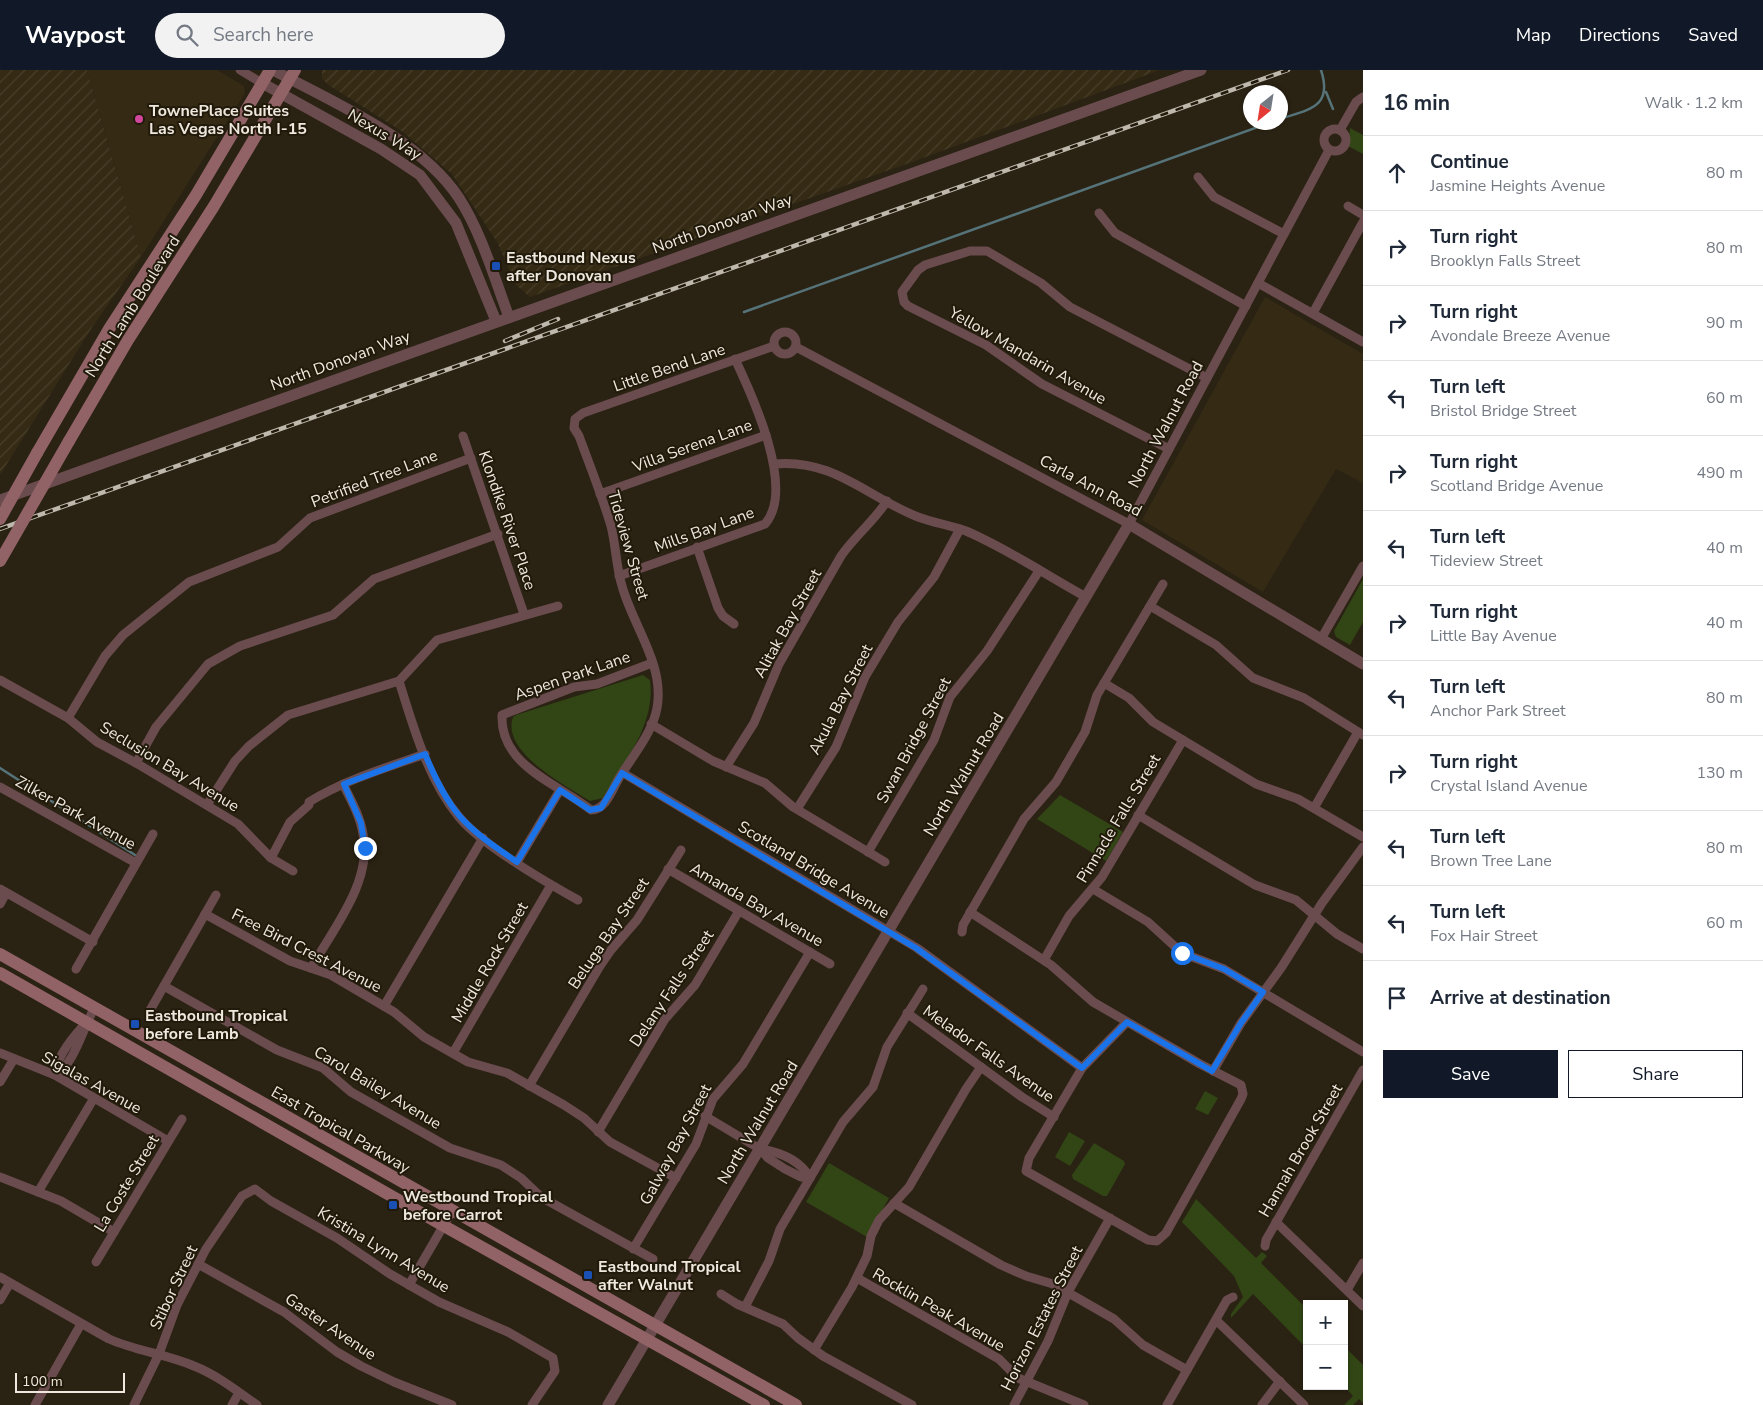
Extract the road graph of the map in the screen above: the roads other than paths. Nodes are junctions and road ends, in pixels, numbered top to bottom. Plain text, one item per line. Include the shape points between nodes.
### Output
1 (240, 70) edge
2 (271, 70) edge
3 (1200, 70) edge
4 (292, 75) edge
5 (262, 82) junction
6 (281, 94) junction
7 (1361, 98) edge
8 (1340, 130) junction
9 (1329, 150) junction
10 (1198, 177) dead end
11 (1348, 206) dead end
12 (1099, 213) dead end
13 (1363, 215) edge
14 (1363, 222) edge
15 (1284, 234) junction
16 (1258, 283) junction
17 (1246, 306) junction
18 (1313, 314) junction
19 (509, 317) junction
20 (496, 321) junction
21 (1363, 342) edge
22 (774, 346) junction
23 (796, 347) junction
24 (736, 359) junction
25 (1207, 378) junction
26 (575, 419) joint
27 (766, 435) junction
28 (463, 436) dead end
29 (1170, 449) junction
30 (471, 458) junction
31 (774, 464) junction
32 (600, 494) junction
33 (0, 500) edge
34 (887, 501) junction
35 (0, 519) edge
36 (1130, 524) junction
37 (960, 529) junction
38 (498, 534) junction
39 (697, 547) junction
40 (0, 562) edge
41 (1363, 566) edge
42 (1039, 571) junction
43 (619, 576) junction
44 (1163, 584) dead end
45 (1086, 597) junction
46 (558, 606) dead end
47 (1150, 606) junction
48 (524, 614) junction
49 (734, 624) dead end
50 (1321, 639) junction
51 (652, 663) junction
52 (1363, 664) edge
53 (0, 680) edge
54 (399, 680) junction
55 (1104, 683) junction
56 (68, 718) junction
57 (651, 724) junction
58 (1360, 734) edge
59 (1183, 740) junction
60 (425, 754) junction
61 (136, 762) junction
62 (726, 767) junction
63 (622, 773) junction
64 (344, 784) junction
65 (0, 788) edge
66 (560, 790) junction
67 (207, 805) junction
68 (1314, 808) junction
69 (797, 809) junction
70 (1138, 815) junction
71 (153, 834) dead end
72 (1363, 837) edge
73 (482, 838) junction
74 (1363, 846) edge
75 (681, 850) dead end
76 (868, 852) junction
77 (271, 858) junction
78 (517, 862) junction
79 (885, 862) dead end
80 (136, 863) junction
81 (668, 869) junction
82 (293, 871) dead end
83 (551, 885) junction
84 (1093, 889) junction
85 (3, 891) edge
86 (216, 895) dead end
87 (578, 900) dead end
88 (0, 904) edge
89 (739, 911) junction
90 (970, 912) junction
91 (1315, 913) junction
92 (205, 914) junction
93 (889, 931) junction
94 (962, 932) dead end
95 (93, 942) junction
96 (1363, 949) edge
97 (810, 952) junction
98 (0, 954) edge
99 (1044, 960) junction
100 (830, 964) dead end
101 (311, 968) junction
102 (76, 969) dead end
103 (0, 973) edge
104 (164, 986) junction
105 (923, 989) dead end
106 (1263, 992) junction
107 (384, 1006) junction
108 (95, 1007) junction
109 (149, 1012) dead end
110 (908, 1013) junction
111 (87, 1021) junction
112 (1127, 1022) junction
113 (1363, 1052) edge
114 (0, 1053) edge
115 (453, 1054) junction
116 (14, 1059) junction
117 (981, 1067) junction
118 (1082, 1068) junction
119 (1363, 1070) edge
120 (1212, 1071) junction
121 (55, 1075) junction
122 (0, 1082) edge
123 (530, 1086) junction
124 (94, 1098) junction
125 (705, 1116) junction
126 (1054, 1117) junction
127 (182, 1119) dead end
128 (598, 1132) junction
129 (168, 1142) junction
130 (760, 1149) junction
131 (0, 1176) edge
132 (676, 1178) junction
133 (810, 1178) junction
134 (250, 1191) joint
135 (38, 1192) junction
136 (894, 1204) junction
137 (452, 1211) junction
138 (1110, 1218) junction
139 (1276, 1222) junction
140 (444, 1226) junction
141 (114, 1232) junction
142 (1265, 1246) dead end
143 (632, 1249) junction
144 (653, 1259) dead end
145 (96, 1262) dead end
146 (1363, 1263) edge
147 (198, 1264) junction
148 (0, 1277) edge
149 (857, 1278) junction
150 (10, 1284) junction
151 (409, 1284) junction
152 (1346, 1290) junction
153 (1068, 1292) junction
154 (721, 1294) dead end
155 (1233, 1297) dead end
156 (0, 1300) edge
157 (1363, 1306) edge
158 (745, 1307) junction
159 (1216, 1320) junction
160 (81, 1324) junction
161 (656, 1324) junction
162 (648, 1339) junction
163 (814, 1350) junction
164 (158, 1356) junction
165 (1187, 1370) junction
166 (1280, 1381) junction
167 (1027, 1383) junction
168 (239, 1393) junction
169 (35, 1405) edge
170 (134, 1405) edge
171 (232, 1405) edge
172 (257, 1405) edge
173 (452, 1405) edge
174 (532, 1405) edge
175 (608, 1405) edge
176 (764, 1405) edge
177 (796, 1405) edge
178 (912, 1405) edge
179 (1014, 1405) edge
180 (1084, 1405) edge
181 (1167, 1405) edge
182 (1262, 1405) edge
183 (1304, 1405) edge

1 - 5 street, Nexus Way
2 - 4 street, Nexus Way
2 - 5 main road, North Lamb Boulevard
3 - 19 street, North Donovan Way
4 - 6 main road, North Lamb Boulevard
4 - 19 street, Nexus Way via 412,149 447,182 479,237
5 - 6 street, Nexus Way
5 - 35 main road, North Lamb Boulevard, bridge via 196,195 109,329
6 - 20 street, Nexus Way via 381,149 420,175 456,223
6 - 40 main road, North Lamb Boulevard, bridge via 128,340
7 - 8 street, North Walnut Road
8 - 9 street, North Walnut Road via 1332,129 1325,134 1324,142
8 - 9 street, North Walnut Road via 1345,136 1345,144 1340,150
9 - 15 street, North Walnut Road
10 - 15 street via 1214,197
11 - 13 street
12 - 17 street via 1115,233
14 - 18 street
15 - 16 street, North Walnut Road
16 - 17 street, North Walnut Road
16 - 18 street
17 - 25 street, North Walnut Road
18 - 21 street
19 - 20 street, North Donovan Way
20 - 33 street, North Donovan Way
22 - 23 street via 785,355
22 - 23 street, Carla Ann Road via 775,338 784,332 794,336
22 - 24 street, Little Bend Lane
23 - 36 street, Carla Ann Road
24 - 26 street, Little Bend Lane via 583,413
24 - 27 street
25 - 29 street, North Walnut Road
25 - 29 street, Yellow Mandarin Avenue via 1070,307 1041,283 987,251 970,251 925,265 902,292 908,306 986,345 1042,384
26 - 32 street, Tideview Street via 574,428
27 - 31 street
27 - 32 street, Villa Serena Lane
28 - 30 street, Klondike River Place
29 - 36 street, North Walnut Road
30 - 38 street, Klondike River Place
30 - 56 street, Petrified Tree Lane via 310,518 278,547 184,585 123,634
31 - 34 street via 791,462 823,467
31 - 39 street, Mills Bay Lane via 777,474 775,492 766,524
32 - 43 street, Tideview Street via 614,541
34 - 37 street via 918,517
34 - 62 street, Alitak Bay Street via 841,556 779,664 754,723
36 - 45 street, North Walnut Road
36 - 50 street, Carla Ann Road
37 - 42 street
37 - 69 street, Akula Bay Street via 934,577 898,622 865,677 836,747
38 - 48 street, Klondike River Place
38 - 61 street via 374,579 333,615 240,646 208,664 156,727
39 - 43 street, Mills Bay Lane
39 - 49 street via 718,608
41 - 50 street
42 - 45 street
42 - 76 street, Swan Bridge Street via 986,651 950,697 934,740
43 - 51 street, Tideview Street
44 - 47 street
45 - 93 street, North Walnut Road
46 - 48 street
47 - 55 street
47 - 58 street via 1216,645 1253,678 1304,698
48 - 54 street via 436,640
50 - 52 street, Carla Ann Road
51 - 57 street, Tideview Street via 659,694
51 - 66 street, Aspen Park Lane via 597,684 574,687 502,715 502,727 513,751 534,774
53 - 56 street, Seclusion Bay Avenue
54 - 60 street
54 - 67 street via 288,715 234,761
55 - 59 street via 1128,698 1153,722
55 - 90 street via 1092,704 1085,732 1061,774 1048,794 1024,819
56 - 61 street, Seclusion Bay Avenue via 97,742
57 - 62 street
57 - 63 street, Tideview Street
58 - 68 street
59 - 68 street via 1256,784
59 - 70 street, Pinnacle Falls Street
60 - 64 street
60 - 73 street via 445,799
61 - 67 street, Seclusion Bay Avenue
62 - 69 street via 765,784
63 - 66 street, Tideview Street via 601,808 596,810 590,810
63 - 93 street, Scotland Bridge Avenue
64 - 77 street via 309,802 290,822
64 - 101 street via 364,836 365,860 353,894
65 - 80 street, Zilker Park Avenue
66 - 78 street
67 - 77 street, Seclusion Bay Avenue via 238,824
68 - 72 street
69 - 76 street
70 - 84 street, Pinnacle Falls Street
70 - 91 street via 1255,885 1296,900
71 - 80 street
73 - 78 street
73 - 107 street
74 - 91 street
75 - 81 street, Beluga Bay Street
76 - 79 street
77 - 82 street, Seclusion Bay Avenue
78 - 83 street
80 - 95 street
81 - 89 street, Amanda Bay Avenue
81 - 123 street, Beluga Bay Street via 637,920 600,966
83 - 87 street
83 - 115 street, Middle Rock Street
84 - 99 street, Pinnacle Falls Street via 1069,916
84 - 106 street via 1148,922 1182,953 1224,969
85 - 88 street
85 - 95 street
86 - 92 street
89 - 97 street, Amanda Bay Avenue
89 - 128 street, Delany Falls Street via 695,985 665,1019
90 - 94 street
90 - 99 street
91 - 96 street via 1338,934
91 - 106 street
92 - 101 street, Free Bird Crest Avenue via 290,961
92 - 104 street
93 - 118 street, Scotland Bridge Avenue
93 - 130 street, North Walnut Road
95 - 102 street
97 - 100 street, Amanda Bay Avenue
97 - 125 street, Galway Bay Street via 743,1064 713,1098
98 - 108 main road, East Tropical Parkway
99 - 112 street via 1081,993
101 - 107 street, Free Bird Crest Avenue via 331,975
103 - 111 main road, East Tropical Parkway
104 - 109 street
104 - 143 street, Carol Bailey Avenue via 278,1050 323,1068 351,1092 450,1148 501,1165 521,1178 540,1197
105 - 110 street
106 - 113 street
106 - 120 street
107 - 115 street, Free Bird Crest Avenue via 424,1037
108 - 111 street
108 - 137 main road, East Tropical Parkway
110 - 117 street, Melador Falls Avenue
110 - 133 street via 887,1047 873,1087 843,1122
111 - 121 street via 55,1067
111 - 140 main road, East Tropical Parkway
112 - 118 street
112 - 120 street
114 - 116 street, Sigalas Avenue
115 - 123 street, Free Bird Crest Avenue via 478,1066 507,1073
116 - 121 street, Sigalas Avenue
116 - 122 street
117 - 126 street, Melador Falls Avenue
117 - 136 street via 910,1187
118 - 126 street
119 - 139 street, Hannah Brook Street
120 - 138 street via 1235,1081 1242,1088 1241,1099 1166,1233 1156,1241 1148,1240
121 - 124 street, Sigalas Avenue
123 - 128 street, Free Bird Crest Avenue via 578,1113
124 - 129 street, Sigalas Avenue
124 - 135 street
125 - 130 street
125 - 132 street, Galway Bay Street via 696,1144
126 - 138 street via 1029,1158 1026,1171
127 - 129 street, La Coste Street
128 - 132 street, Free Bird Crest Avenue via 610,1142
129 - 141 street, La Coste Street
130 - 133 street via 777,1152 804,1168
130 - 161 street, North Walnut Road
131 - 135 street
132 - 143 street, Galway Bay Street
133 - 158 street via 775,1238 769,1261
134 - 147 street, Stibor Street via 242,1196
134 - 151 street, Kristina Lynn Avenue via 260,1190 271,1201
135 - 141 street via 61,1201
136 - 149 street via 879,1220
136 - 153 street via 1000,1265
137 - 140 street
137 - 161 main road, East Tropical Parkway
138 - 153 street, Horizon Estates Street
139 - 142 street, Hannah Brook Street
139 - 152 street
140 - 151 street
140 - 162 main road, East Tropical Parkway
141 - 145 street, La Coste Street
143 - 144 street, Carol Bailey Avenue
146 - 152 street
147 - 164 street, Stibor Street via 177,1305
147 - 173 street, Gaster Avenue via 284,1312 354,1362
148 - 150 street
149 - 163 street
149 - 167 street, Rocklin Peak Avenue via 999,1359
150 - 156 street
150 - 160 street
151 - 174 street, Kristina Lynn Avenue via 547,1354 555,1362 555,1371
152 - 157 street
153 - 165 street via 1114,1319 1143,1345
153 - 167 street, Horizon Estates Street
154 - 158 street
155 - 159 street via 1227,1300
158 - 163 street via 782,1324
159 - 165 street
159 - 166 street
160 - 164 street via 127,1347
160 - 169 street
161 - 162 street, North Walnut Road
161 - 177 main road, East Tropical Parkway
162 - 175 street, North Walnut Road
162 - 176 main road, East Tropical Parkway
163 - 178 street
164 - 168 street via 194,1365
164 - 170 street, Stibor Street
165 - 181 street
166 - 182 street
166 - 183 street
167 - 179 street, Horizon Estates Street
167 - 180 street, Rocklin Peak Avenue
168 - 171 street
168 - 172 street

